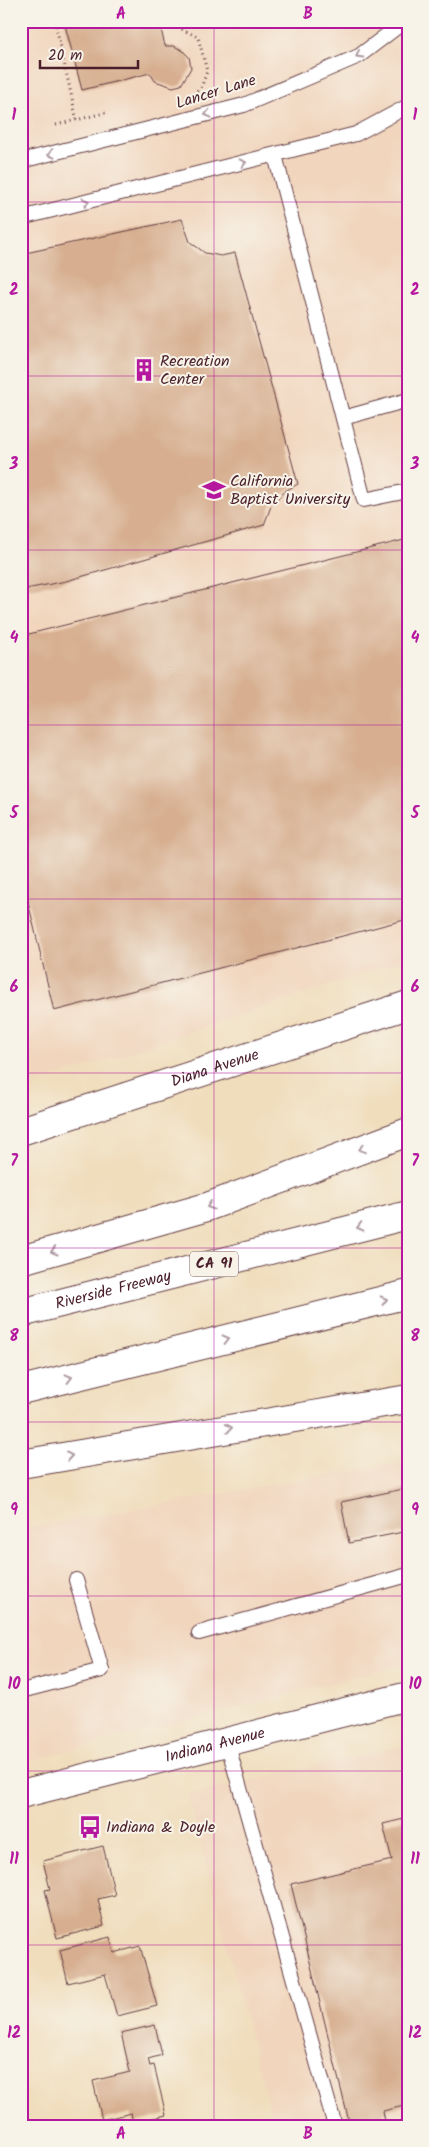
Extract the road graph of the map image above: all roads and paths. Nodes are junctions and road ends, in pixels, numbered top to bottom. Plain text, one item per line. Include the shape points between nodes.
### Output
1 (56, 21) edge
2 (171, 21) edge
3 (404, 28) edge
4 (192, 92) dead end
5 (408, 106) edge
6 (116, 111) dead end
7 (76, 119) junction
8 (52, 126) dead end
9 (78, 126) dead end
10 (276, 155) junction
11 (21, 162) edge
12 (21, 218) edge
13 (408, 400) edge
14 (343, 418) junction
15 (408, 491) edge
16 (408, 1005) edge
17 (21, 1132) edge
18 (408, 1132) edge
19 (408, 1215) edge
20 (21, 1260) edge
21 (408, 1294) edge
22 (21, 1312) edge
23 (21, 1390) edge
24 (408, 1399) edge
25 (21, 1464) edge
26 (408, 1575) edge
27 (76, 1580) dead end
28 (199, 1633) dead end
29 (21, 1691) edge
30 (408, 1696) edge
31 (227, 1742) junction
32 (21, 1794) edge
33 (335, 2126) edge

1 - 7 path
2 - 4 path via 198,37 207,71 201,88
3 -> 11 lane, Lancer Lane via 359,56 244,105
5 - 10 lane via 356,134
6 - 7 path
7 - 8 path
7 - 9 path
12 -> 10 lane
10 - 14 lane
13 - 14 lane
14 - 15 lane via 364,500
16 - 17 main road, Diana Avenue
18 -> 20 main road via 207,1207
19 -> 22 main road, Riverside Freeway / CA 91
23 -> 21 main road
25 -> 24 main road
26 - 28 lane
27 - 29 lane via 102,1670
30 - 31 main road, Indiana Avenue
31 - 32 main road, Indiana Avenue
31 - 33 lane

